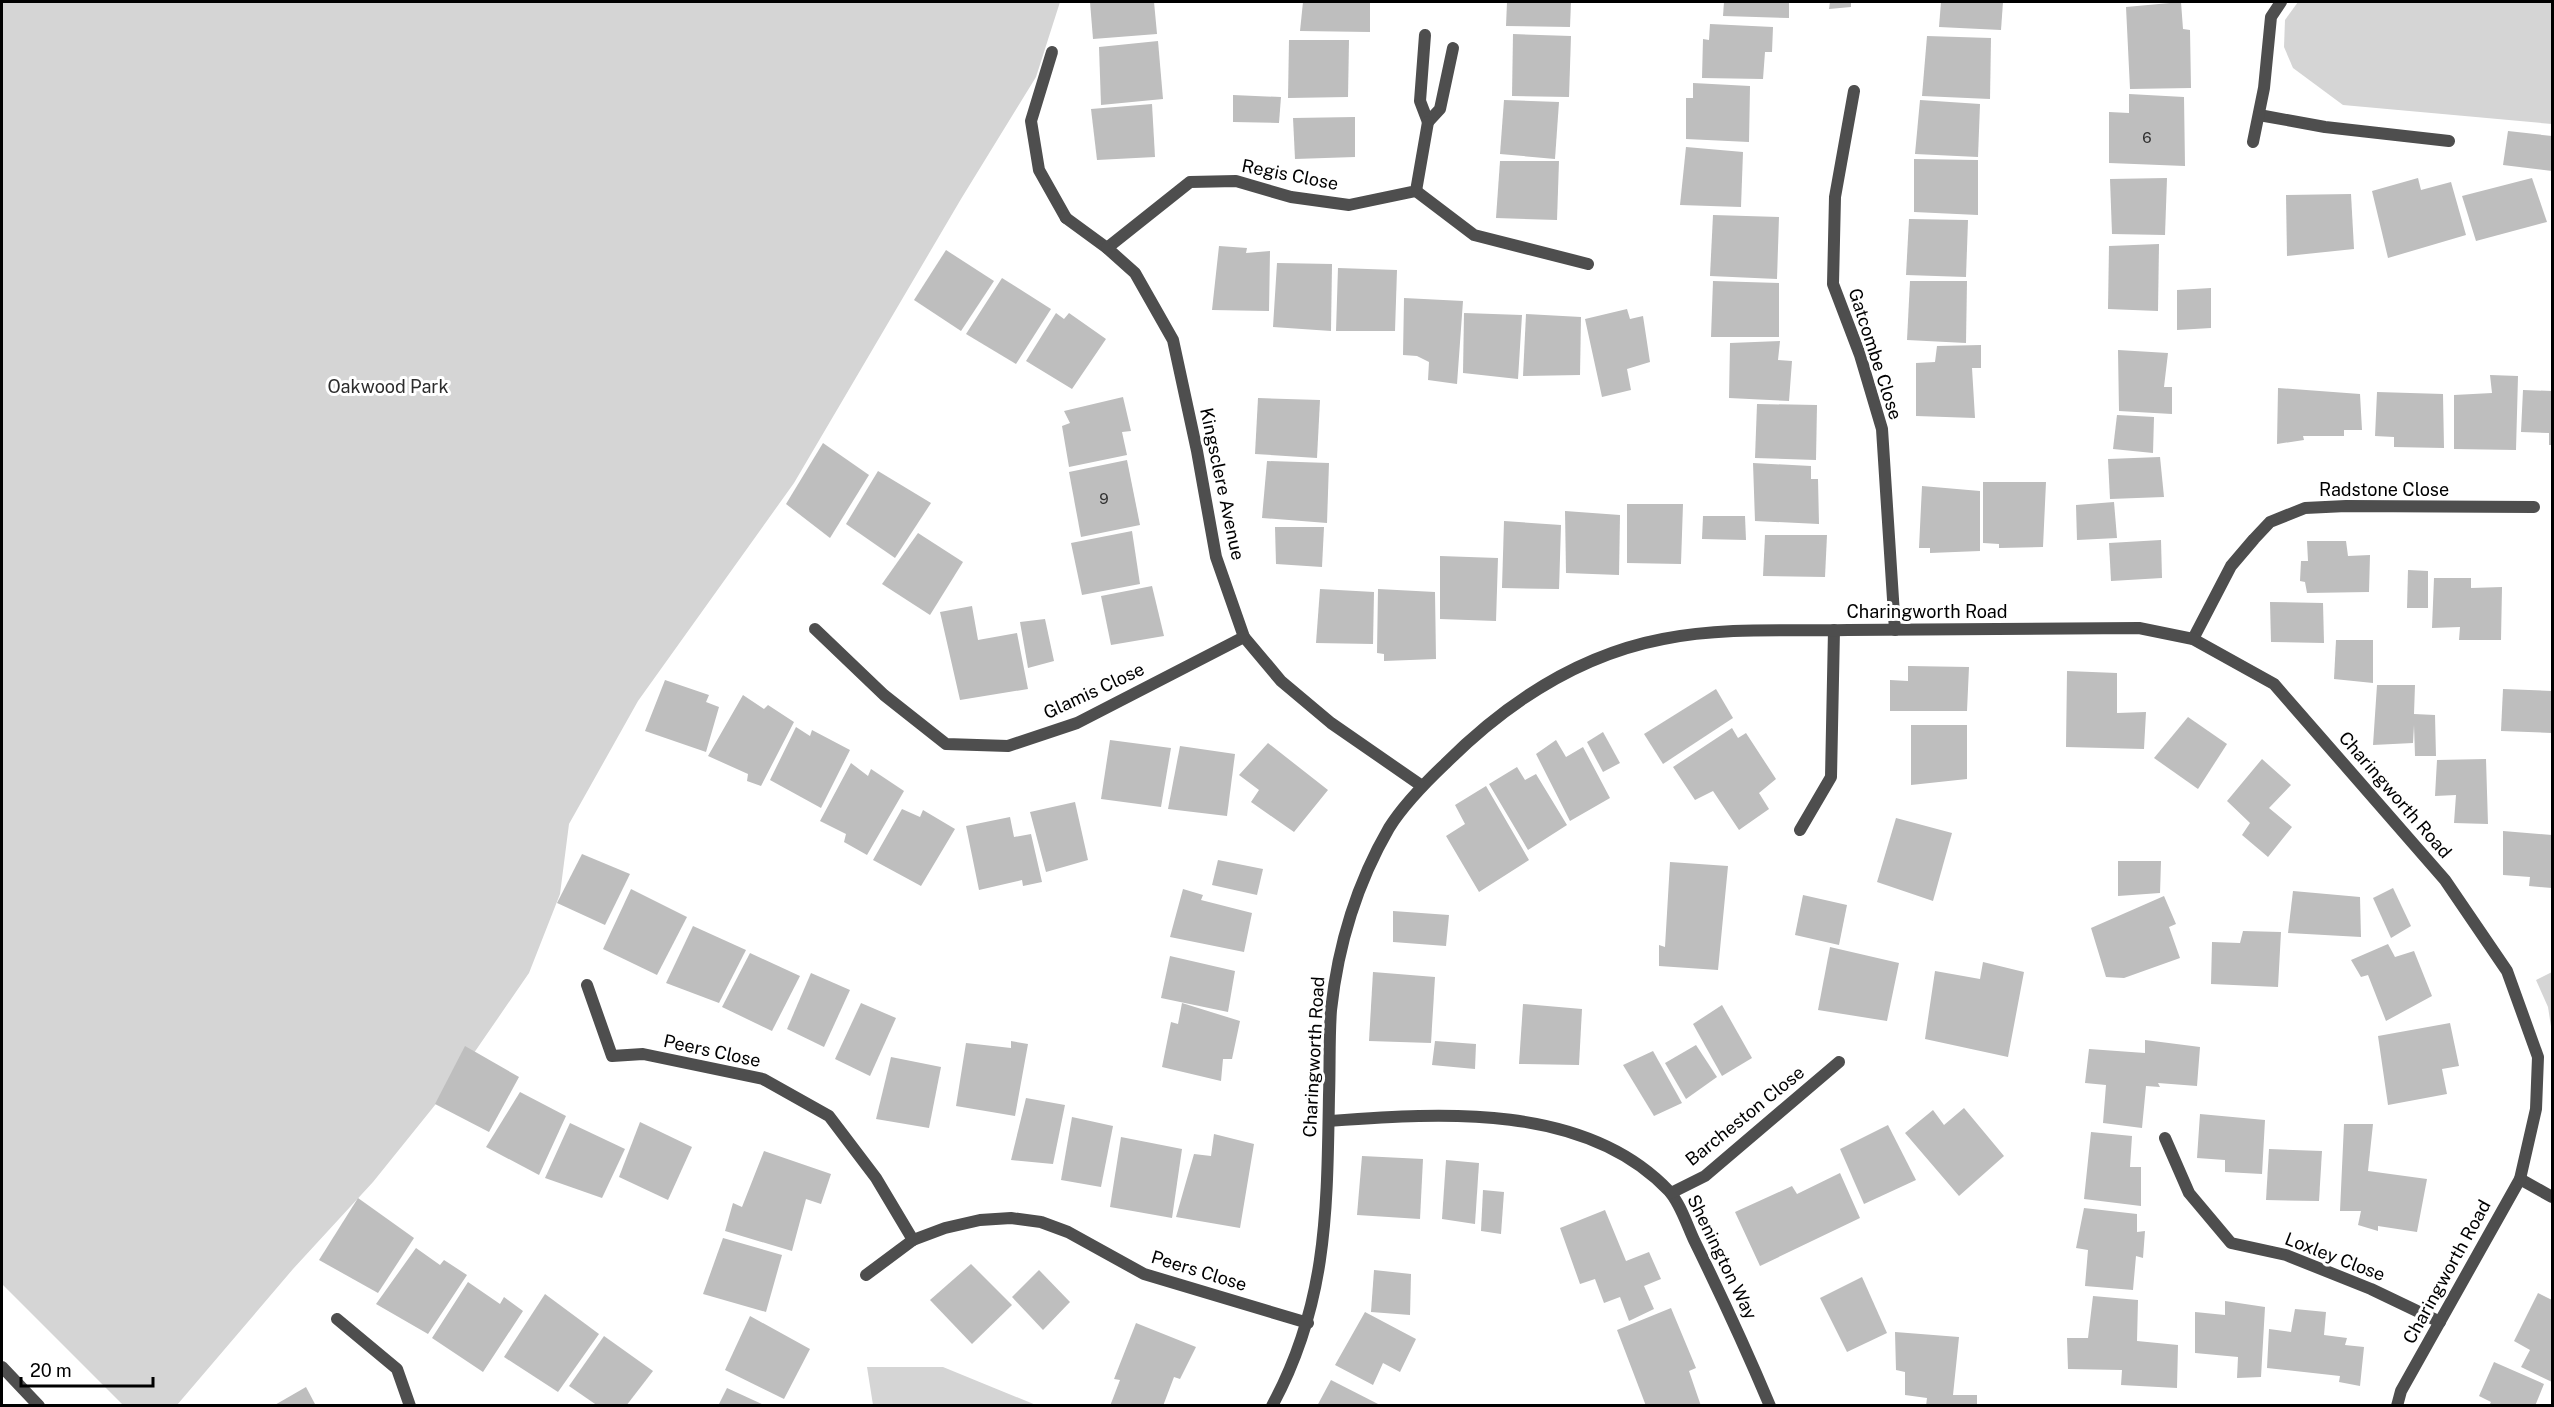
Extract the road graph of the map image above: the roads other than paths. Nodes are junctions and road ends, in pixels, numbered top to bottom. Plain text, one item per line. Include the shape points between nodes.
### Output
1 (2280, 2) edge
2 (1425, 35) dead end
3 (1453, 48) dead end
4 (1052, 52) dead end
5 (1854, 91) dead end
6 (2259, 115) junction
7 (1428, 122) junction
8 (2449, 141) dead end
9 (2253, 142) dead end
10 (1416, 191) junction
11 (1107, 248) junction
12 (1588, 264) dead end
13 (2534, 507) dead end
14 (814, 630) dead end
15 (1834, 630) junction
16 (1894, 630) junction
17 (1244, 637) junction
18 (2193, 639) junction
19 (1422, 786) junction
20 (1800, 830) dead end
21 (587, 985) dead end
22 (1839, 1062) dead end
23 (1329, 1121) junction
24 (2165, 1138) dead end
25 (2520, 1179) junction
26 (1671, 1193) junction
27 (2553, 1197) edge
28 (913, 1240) junction
29 (866, 1275) dead end
30 (337, 1319) dead end
31 (2440, 1322) junction
32 (1308, 1323) junction
33 (2, 1367) edge
34 (39, 1406) edge
35 (410, 1406) edge
36 (1272, 1406) edge
37 (1770, 1406) edge
38 (2397, 1406) edge

1 - 6 street via 2271,17
2 - 7 street via 1420,101
3 - 7 street via 1440,109
4 - 11 street, Kingsclere Avenue via 1031,121 1039,170 1066,218
5 - 16 street, Gatcombe Close via 1835,197 1833,284 1882,429
6 - 8 street
6 - 9 street
7 - 10 street
10 - 11 street, Regis Close via 1349,205 1291,196 1236,181 1190,182
10 - 12 street via 1474,235
11 - 17 street, Kingsclere Avenue via 1135,273 1173,340 1216,557
13 - 18 street, Radstone Close via 2305,508 2270,522 2231,566
14 - 17 street, Glamis Close via 884,695 946,744 1008,746 1077,723
15 - 16 street, Charingworth Road
15 - 19 street, Charingworth Road via 1741,631 1676,637 1605,654 1537,690 1500,715
15 - 20 street via 1831,777
16 - 18 street, Charingworth Road via 2139,628
17 - 19 street, Kingsclere Avenue via 1281,681 1331,723
18 - 25 street, Charingworth Road via 2274,684 2445,880 2507,971 2538,1057 2536,1109
19 - 23 street, Charingworth Road via 1392,825 1370,865 1338,957 1331,1014
21 - 28 street, Peers Close via 612,1056 643,1054 762,1079 829,1116 876,1178
22 - 26 street, Barcheston Close via 1705,1176
23 - 26 street, Shenington Way via 1425,1114 1522,1120 1592,1140 1639,1164
23 - 32 street, Charingworth Road via 1326,1214 1318,1281
24 - 31 street, Loxley Close via 2189,1193 2231,1243 2286,1255
25 - 27 street
25 - 31 street, Charingworth Road
26 - 37 street, Shenington Way
28 - 29 street, Peers Close
28 - 32 street, Peers Close via 980,1220 1011,1218 1041,1222 1068,1232 1144,1274
30 - 35 street via 397,1369
31 - 38 street, Charingworth Road via 2401,1391
32 - 36 street, Charingworth Road via 1293,1366
33 - 34 street

